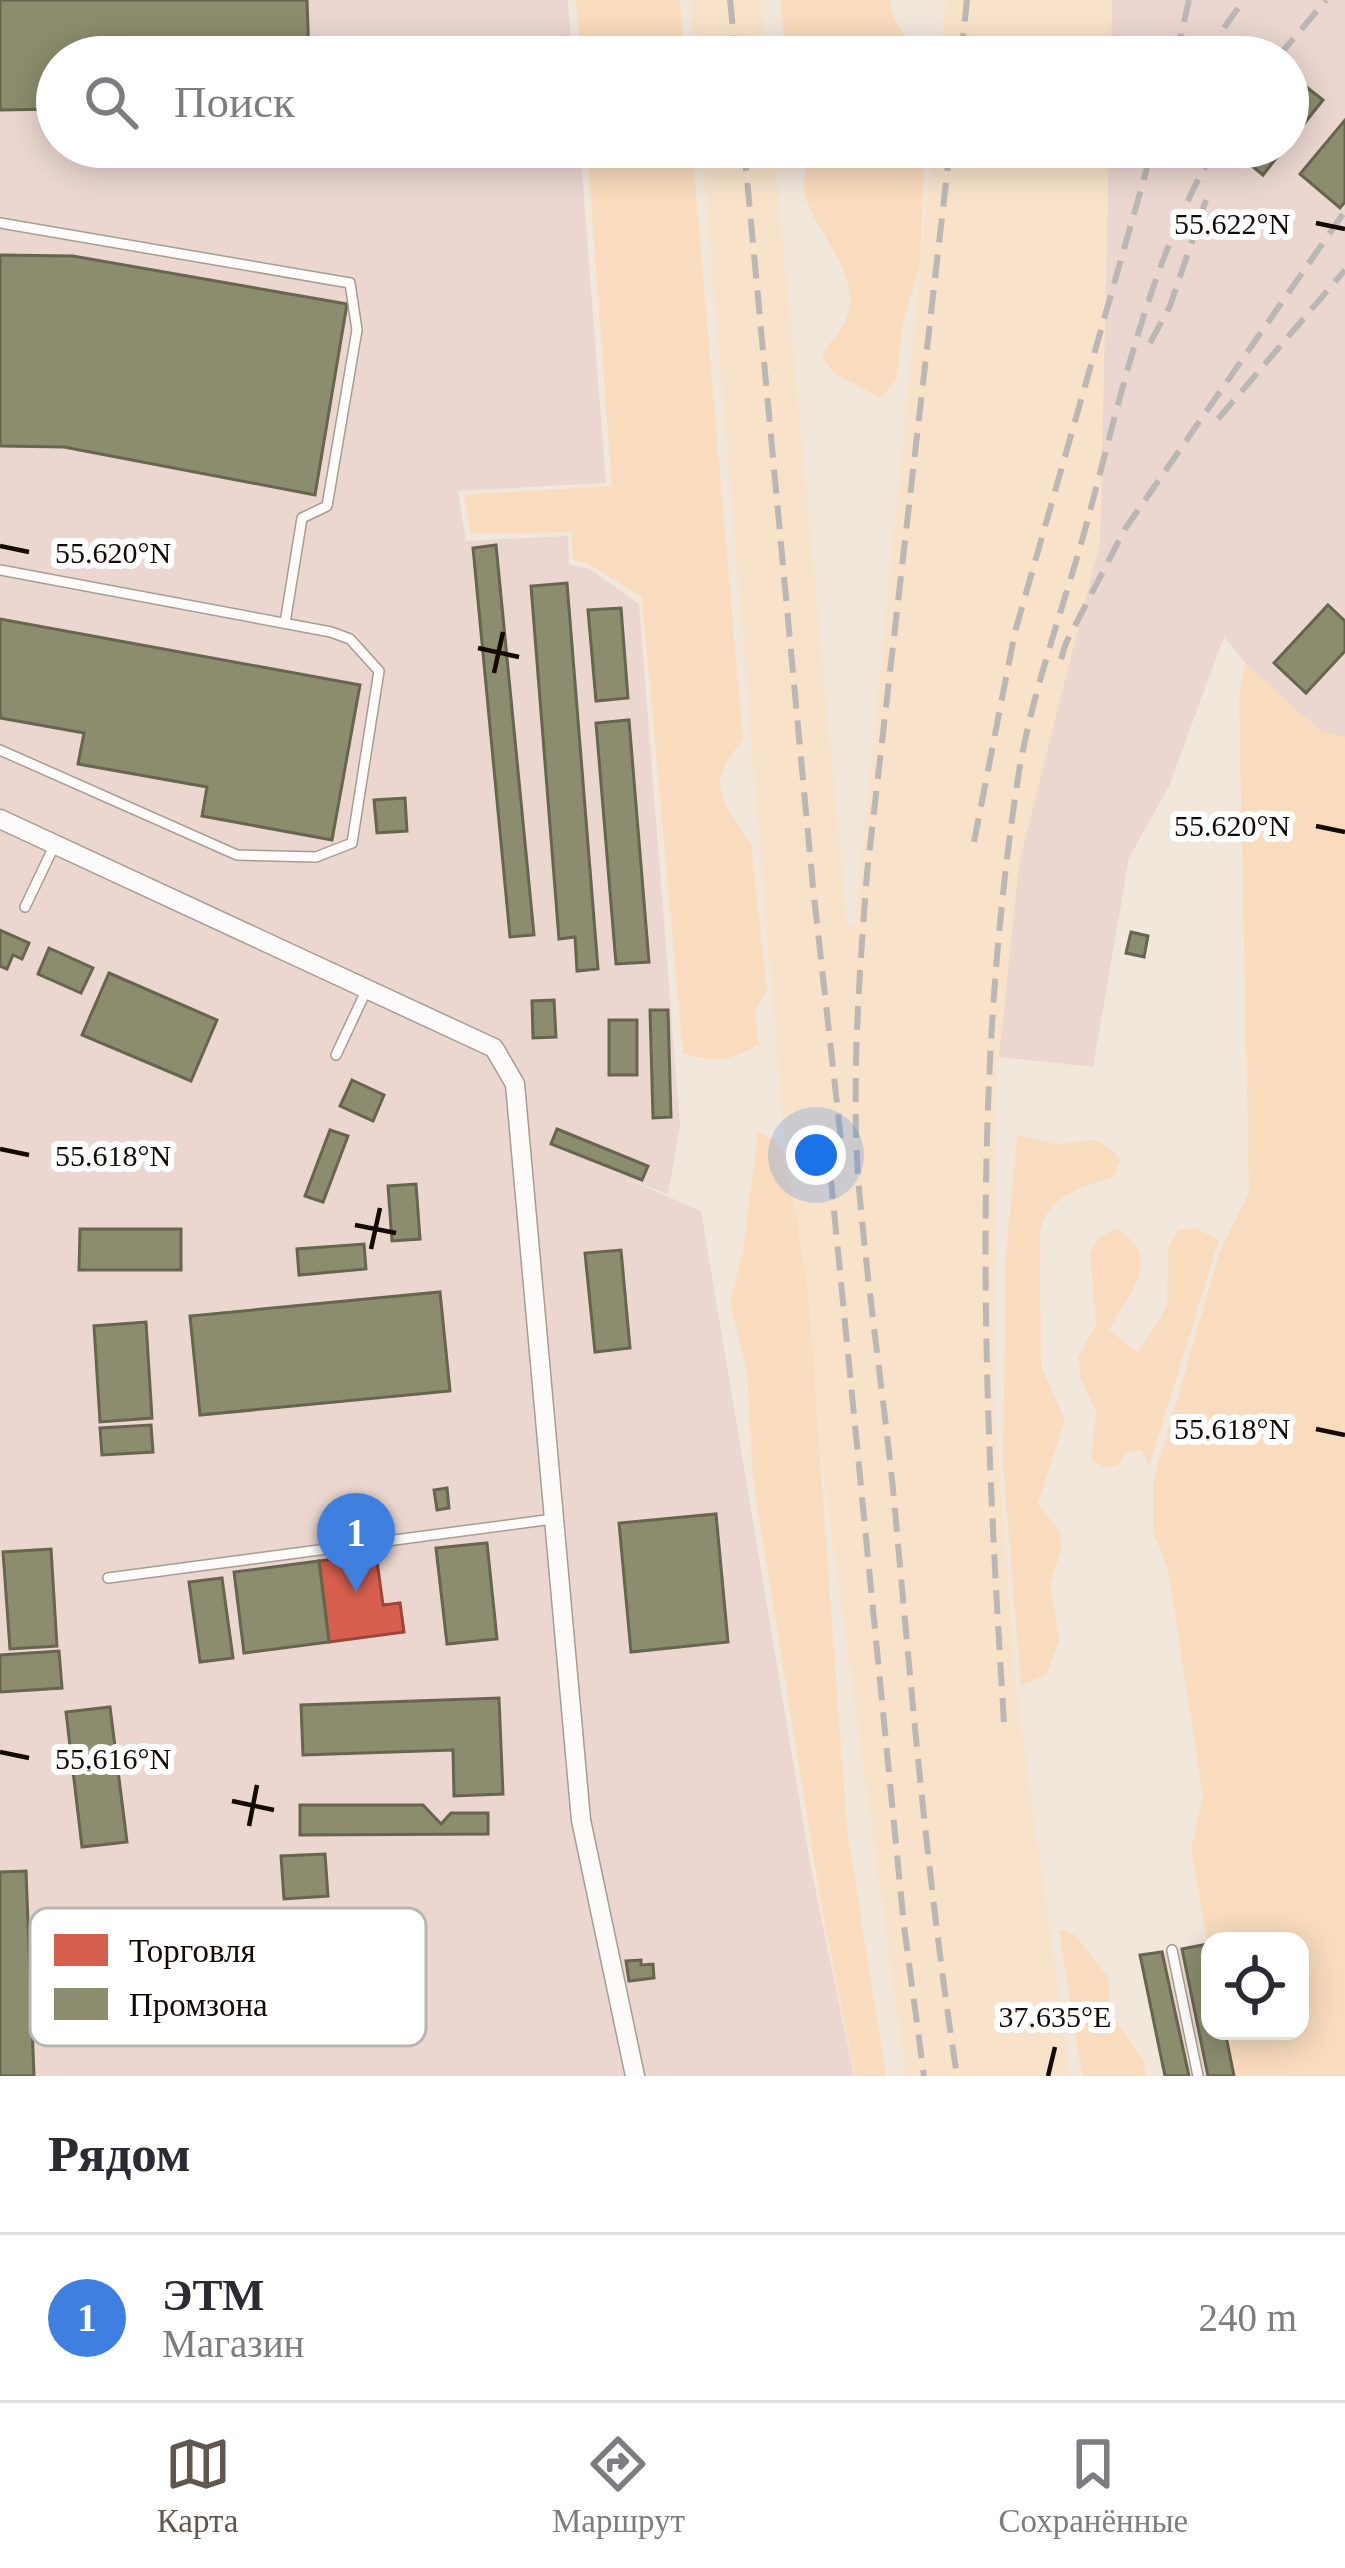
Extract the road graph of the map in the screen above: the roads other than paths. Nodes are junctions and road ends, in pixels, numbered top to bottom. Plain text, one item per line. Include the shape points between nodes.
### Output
1 (0, 223) edge
2 (0, 570) edge
3 (285, 623) junction
4 (0, 750) edge
5 (0, 819) edge
6 (55, 844) junction
7 (25, 907) dead end
8 (367, 989) junction
9 (336, 1055) dead end
10 (553, 1519) junction
11 (108, 1578) dead end
12 (1172, 1950) dead end
13 (635, 2076) edge
14 (1198, 2076) edge

1 - 3 lane via 350,283 357,330 327,506 302,518
2 - 3 lane
3 - 4 lane via 350,639 379,671 352,843 316,857 237,855
5 - 6 street
6 - 7 lane
6 - 8 street
8 - 9 lane
8 - 10 street via 494,1048 514,1084
10 - 11 lane
10 - 13 street via 581,1820
12 - 14 lane

